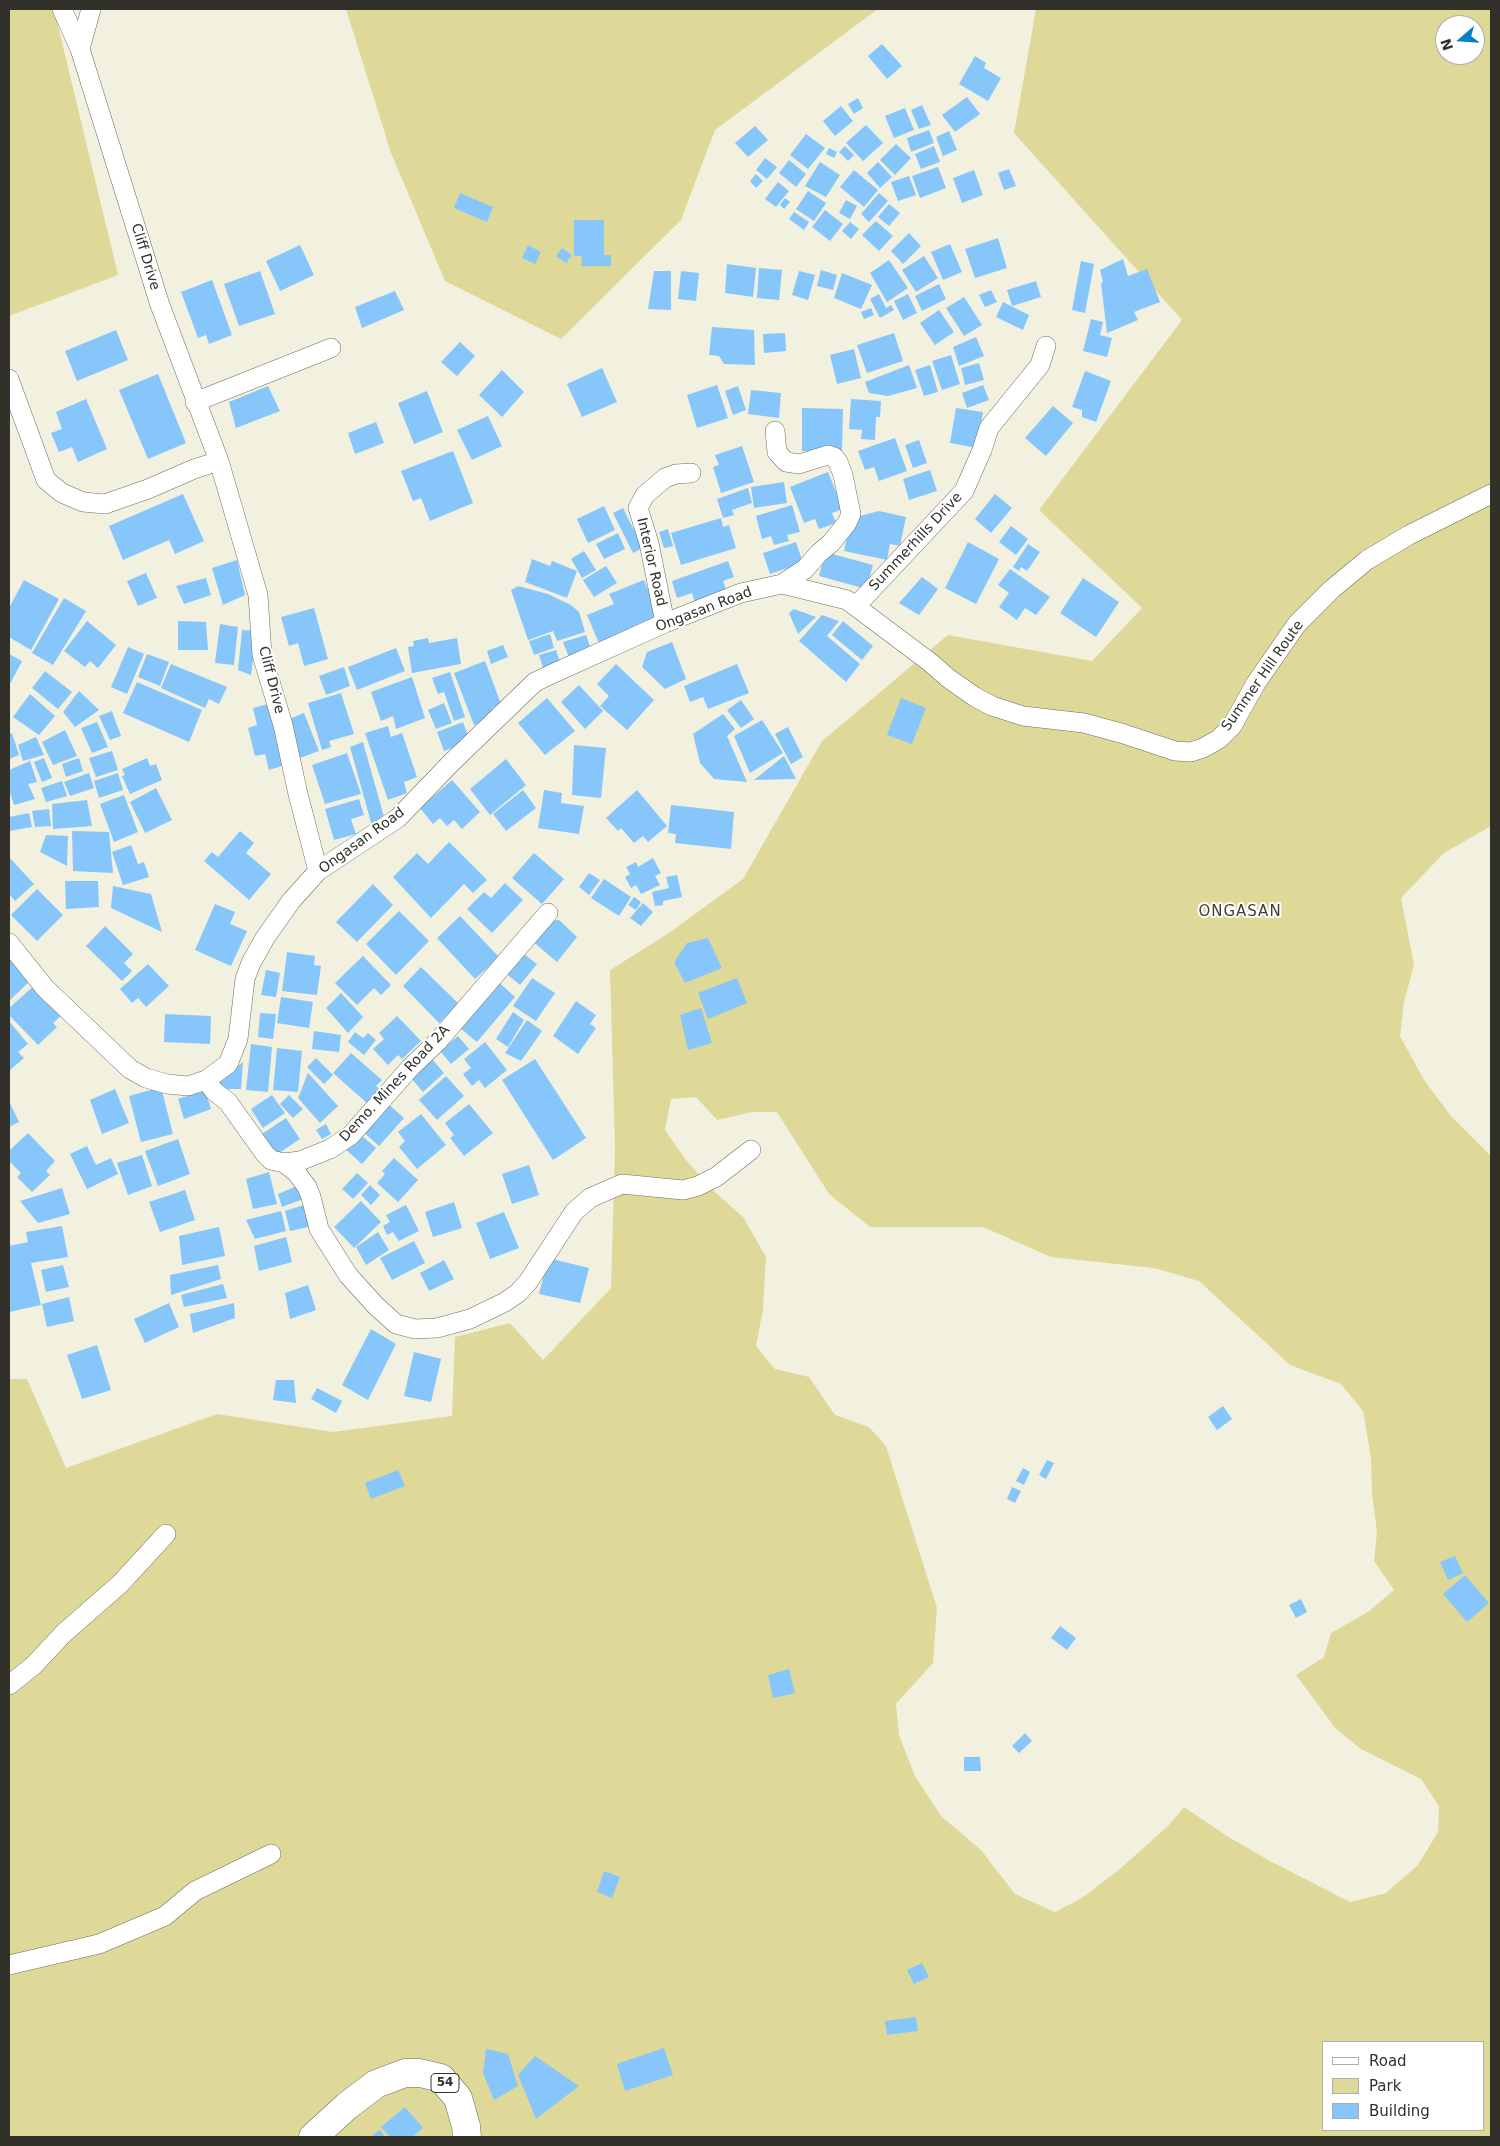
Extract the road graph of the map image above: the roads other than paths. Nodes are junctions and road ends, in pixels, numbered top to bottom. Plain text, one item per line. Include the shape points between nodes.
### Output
1 (62, 9) edge
2 (91, 9) edge
3 (80, 49) junction
4 (1046, 346) dead end
5 (331, 348) dead end
6 (9, 379) edge
7 (195, 402) junction
8 (775, 431) dead end
9 (219, 461) junction
10 (692, 473) dead end
11 (1491, 494) edge
12 (782, 584) junction
13 (856, 606) junction
14 (665, 623) junction
15 (882, 628) joint
16 (318, 871) junction
17 (548, 913) dead end
18 (9, 943) edge
19 (206, 1080) junction
20 (750, 1150) dead end
21 (284, 1163) junction
22 (166, 1534) dead end
23 (9, 1685) edge
24 (271, 1854) dead end
25 (9, 1965) edge
26 (313, 2137) edge
27 (467, 2137) edge

1 - 3 street, Cliff Drive
2 - 3 street
3 - 7 street, Cliff Drive via 160,305
4 - 13 street, Summerhills Drive via 1040,365 989,428 964,491
5 - 7 street
6 - 9 street via 46,480 62,493 84,502 105,504
7 - 9 street, Cliff Drive
8 - 12 street via 777,452 786,462 800,464 828,455 834,457 843,475 851,514 847,523 805,569
9 - 16 street, Cliff Drive via 258,595 262,655 283,725
10 - 14 street, Interior Road via 665,478 645,495 638,508 649,543
11 - 15 street, Summer Hill Route via 1367,560 1332,589 1297,624 1256,683 1232,726 1219,739 1191,752 1084,723 1023,716 992,706 975,698
12 - 13 street, Ongasan Road via 847,600
12 - 14 street, Ongasan Road via 741,593
13 - 15 street, Ongasan Road
14 - 16 street, Ongasan Road via 535,682 398,818
16 - 19 street, Ongasan Road via 291,901 265,938 246,979 238,1039 228,1064
17 - 21 street, Demo. Mines Road 2A via 437,1042 351,1135 330,1149 300,1161
18 - 19 street, Ongasan Road via 45,988 130,1069 167,1084 188,1086
19 - 21 street via 240,1117 264,1154 271,1160
20 - 21 street via 716,1177 698,1186 683,1190 622,1184 590,1198 574,1212 518,1293 470,1320 438,1328 415,1329 396,1324 348,1275 319,1229 307,1187
22 - 23 street via 120,1584
24 - 25 street via 195,1891 165,1916 99,1944
26 - 27 highway, 54 via 376,2084 406,2073 420,2072 441,2078 458,2098

